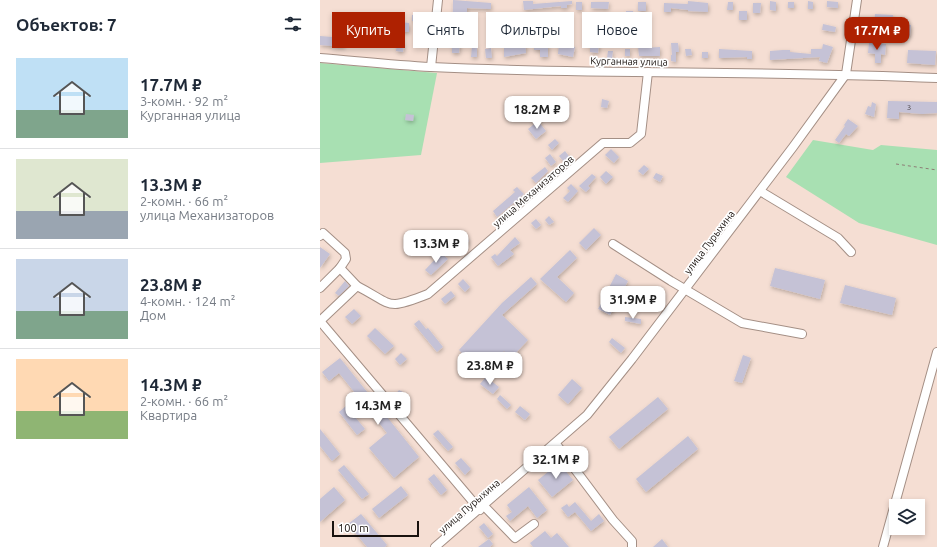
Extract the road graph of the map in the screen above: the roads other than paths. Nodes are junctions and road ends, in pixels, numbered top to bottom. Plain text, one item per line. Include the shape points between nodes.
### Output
1 (438, 0) edge
2 (857, 0) edge
3 (320, 58) edge
4 (432, 67) junction
5 (648, 72) junction
6 (846, 74) junction
7 (937, 78) edge
8 (760, 191) junction
9 (320, 236) edge
10 (613, 244) dead end
11 (851, 252) dead end
12 (340, 268) junction
13 (356, 286) junction
14 (320, 288) edge
15 (685, 290) junction
16 (320, 321) edge
17 (802, 334) dead end
18 (937, 352) edge
19 (556, 444) junction
20 (482, 508) junction
21 (534, 524) dead end
22 (439, 546) edge
23 (632, 547) edge
24 (883, 547) edge

1 - 4 street
2 - 6 street, улица Пурыхина
3 - 4 street, Курганная улица
4 - 5 street, Курганная улица
5 - 6 street, Курганная улица
5 - 13 street, улица Механизаторов via 641,134 630,143 603,143 428,294 402,304 390,305
6 - 7 street, Курганная улица
6 - 8 street, улица Пурыхина
8 - 11 street via 838,238
8 - 15 street, улица Пурыхина
9 - 12 street via 323,233 345,253 346,259
10 - 15 street
12 - 13 street, улица Механизаторов
12 - 14 street
13 - 16 street
15 - 17 street via 742,323
15 - 19 street, улица Пурыхина via 588,415
16 - 20 street
18 - 24 street
19 - 20 street, улица Пурыхина
19 - 23 street via 613,520 632,541
20 - 21 street via 515,538
20 - 22 street, улица Пурыхина

